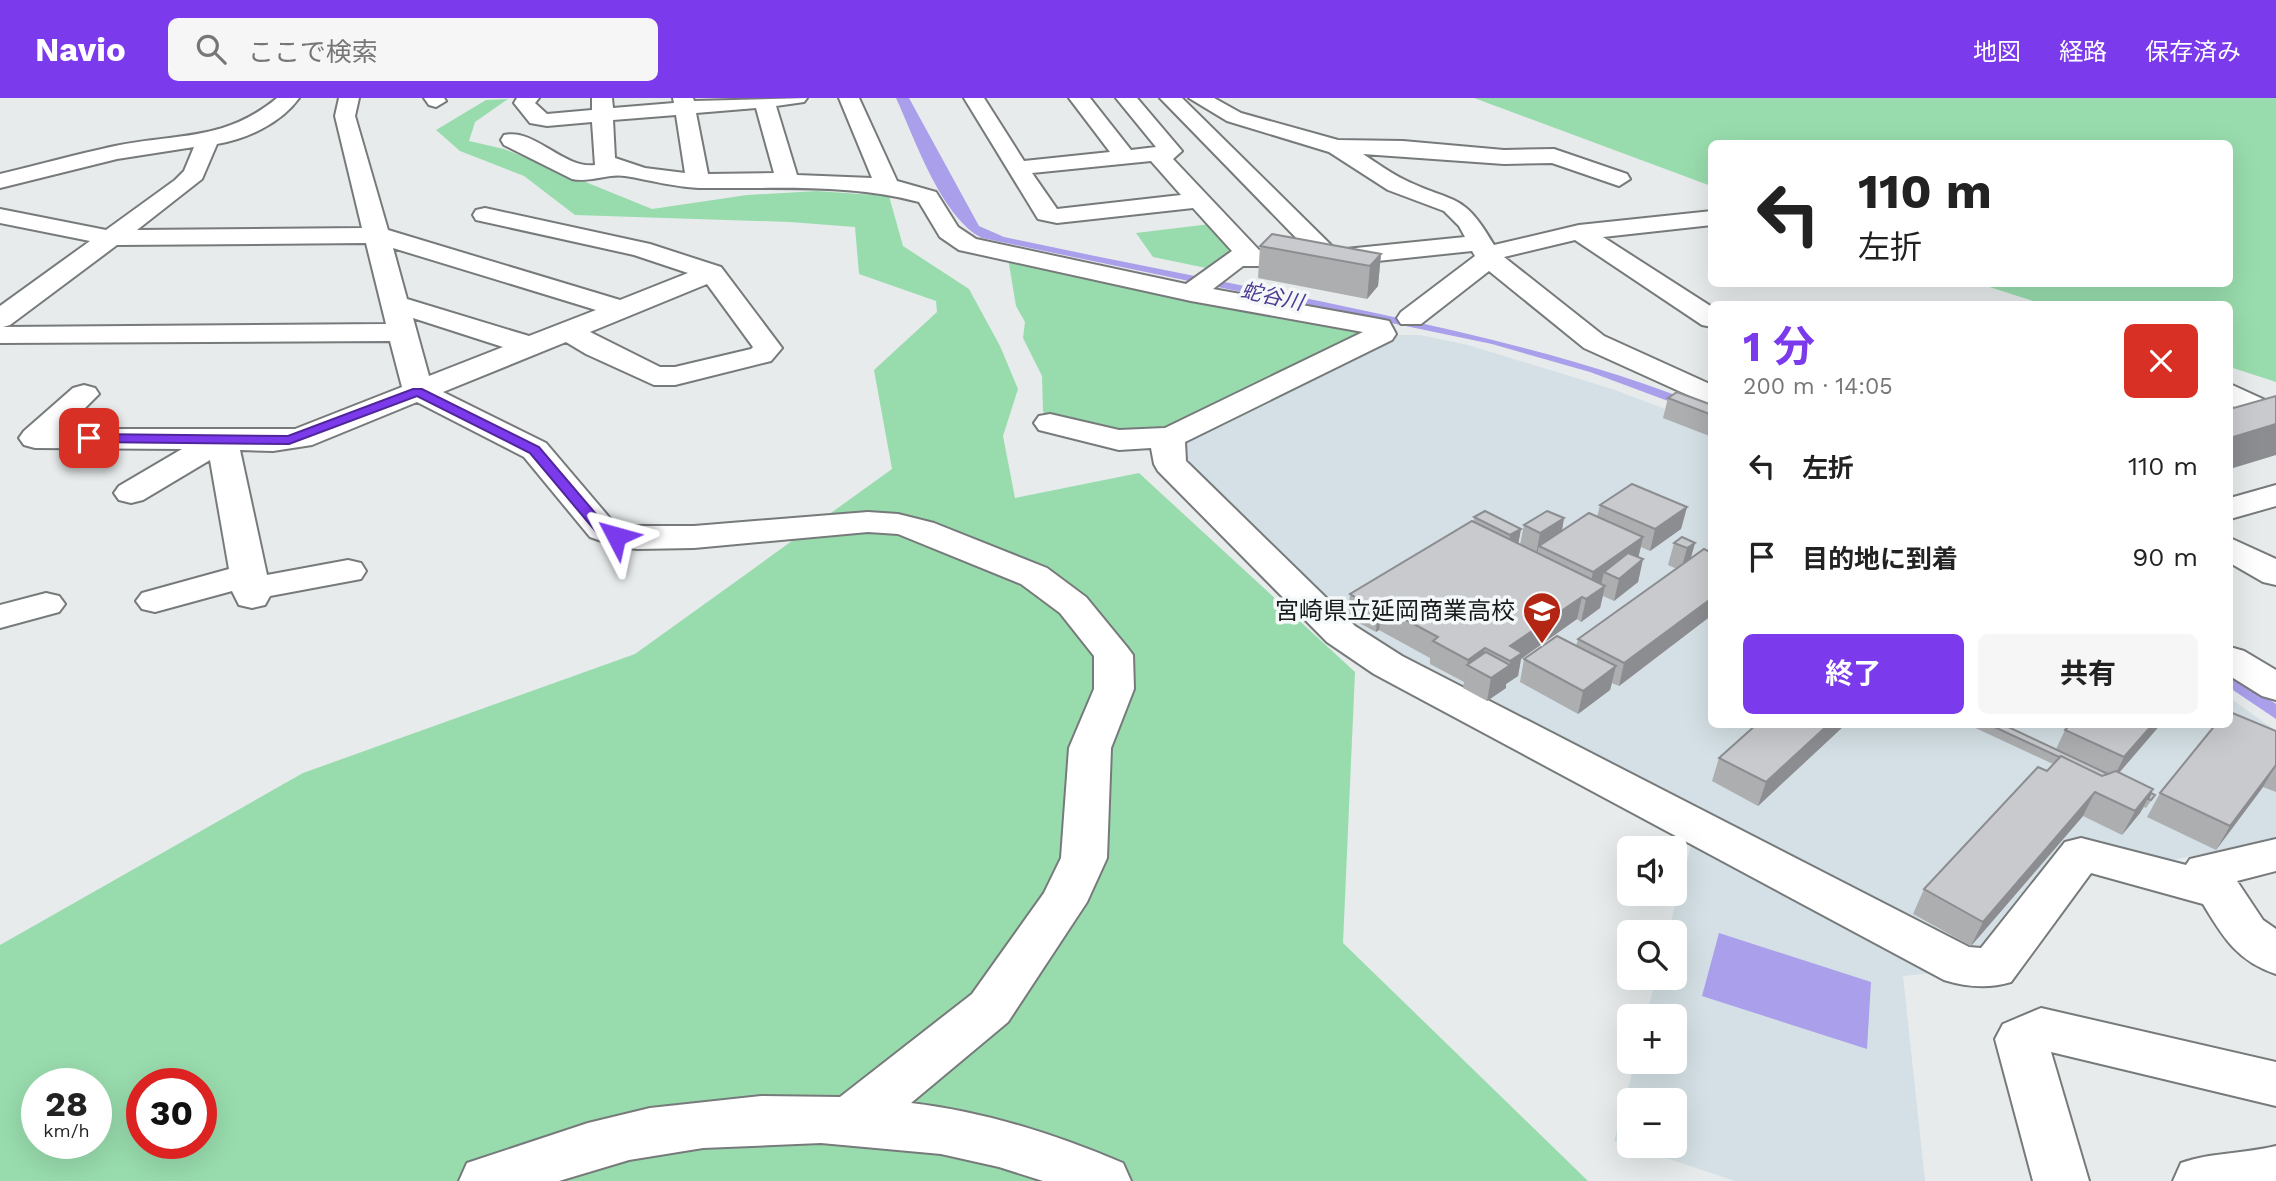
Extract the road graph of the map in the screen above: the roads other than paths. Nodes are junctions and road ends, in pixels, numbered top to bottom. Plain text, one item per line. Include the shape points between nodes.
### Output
1 (289, 98) edge
2 (349, 98) edge
3 (530, 98) edge
4 (797, 98) edge
5 (849, 98) edge
6 (974, 98) edge
7 (1079, 98) edge
8 (1126, 98) edge
9 (1170, 98) edge
10 (1199, 98) edge
11 (764, 99) edge
12 (684, 103) edge
13 (602, 106) edge
14 (208, 140) junction
15 (512, 140) dead end
16 (1337, 147) junction
17 (1156, 154) junction
18 (1125, 158) junction
19 (1017, 168) junction
20 (620, 169) junction
21 (1619, 179) dead end
22 (0, 181) edge
23 (698, 181) junction
24 (787, 181) junction
25 (887, 186) junction
26 (1199, 200) junction
27 (1679, 200) dead end
28 (1637, 213) junction
29 (485, 215) dead end
30 (0, 216) edge
31 (1708, 218) edge
32 (596, 222) dead end
33 (1584, 231) junction
34 (564, 234) junction
35 (377, 235) junction
36 (110, 238) junction
37 (1689, 248) dead end
38 (1485, 252) junction
39 (1252, 258) junction
40 (1330, 258) junction
41 (485, 266) junction
42 (712, 273) junction
43 (1201, 287) junction
44 (621, 309) junction
45 (1708, 316) edge
46 (399, 318) junction
47 (1410, 318) dead end
48 (0, 319) edge
49 (569, 331) junction
50 (0, 335) edge
51 (530, 346) junction
52 (418, 391) junction
53 (84, 394) dead end
54 (1708, 395) edge
55 (2233, 395) edge
56 (2271, 415) edge
57 (2233, 421) edge
58 (1050, 423) dead end
59 (1171, 437) junction
60 (222, 439) junction
61 (131, 493) dead end
62 (2276, 495) edge
63 (2233, 508) edge
64 (2233, 551) edge
65 (348, 571) dead end
66 (2276, 574) edge
67 (251, 587) junction
68 (155, 601) dead end
69 (46, 604) dead end
70 (0, 617) edge
71 (2233, 661) edge
72 (2276, 687) edge
73 (2276, 855) edge
74 (2216, 890) junction
75 (2276, 955) edge
76 (2276, 1084) edge
77 (850, 1121) junction
78 (2276, 1171) edge
79 (487, 1181) edge
80 (1103, 1181) edge
81 (2061, 1181) edge
82 (2201, 1181) edge

1 - 14 street via 262,121
2 - 35 street via 345,116
3 - 13 street via 524,103 537,119
4 - 11 street
5 - 25 street
6 - 19 street
7 - 18 street
8 - 17 street via 1171,151
9 - 40 street
10 - 16 street via 1234,117
11 - 12 street
11 - 24 street
12 - 13 street
12 - 23 street
13 - 20 street via 604,162
14 - 22 street via 117,152
14 - 36 street via 194,174 183,185
15 - 20 street via 579,174
16 - 21 street via 1554,156
16 - 38 street via 1396,185 1451,206 1469,222
17 - 18 street
17 - 26 street
18 - 19 street
19 - 26 street via 1047,214 1057,216
20 - 23 street
23 - 24 street
24 - 25 street
25 - 43 street via 928,197 949,232 968,245
26 - 39 street
27 - 28 street
28 - 31 street
28 - 33 street
28 - 37 street
29 - 34 street
30 - 36 street
32 - 34 street
33 - 38 street
33 - 45 street
34 - 41 street
34 - 42 street via 641,249
35 - 36 street
35 - 41 street
35 - 46 street
36 - 48 street
38 - 40 street
38 - 47 street
38 - 54 street via 1594,342
39 - 40 street
39 - 43 street via 1237,258
41 - 44 street
42 - 44 street
42 - 49 street via 768,348 761,355 676,376 654,376
43 - 59 street via 1379,327 1382,334
44 - 49 street
46 - 50 street
46 - 51 street
46 - 52 street
49 - 51 street
51 - 52 street
52 - 60 street via 301,438
52 - 77 street via 535,450 602,530 616,536 694,537 868,522 898,524 1034,576 1073,605 1113,655 1114,689 1090,748 1084,858 1063,902 990,1008
53 - 60 street via 35,438
55 - 56 street
56 - 57 street
58 - 59 street via 1119,440
59 - 74 street via 1167,449 1170,464 1341,634 1388,665 1962,966 1993,968 2081,854
60 - 61 street
60 - 67 street
62 - 63 street
64 - 66 street
65 - 67 street
67 - 68 street
69 - 70 street
71 - 72 street
73 - 74 street via 2206,871
74 - 75 street via 2246,933
76 - 81 street via 2041,1029 2021,1039
77 - 79 street via 768,1119 650,1132
77 - 80 street via 956,1131 1070,1164
78 - 82 street via 2250,1178

